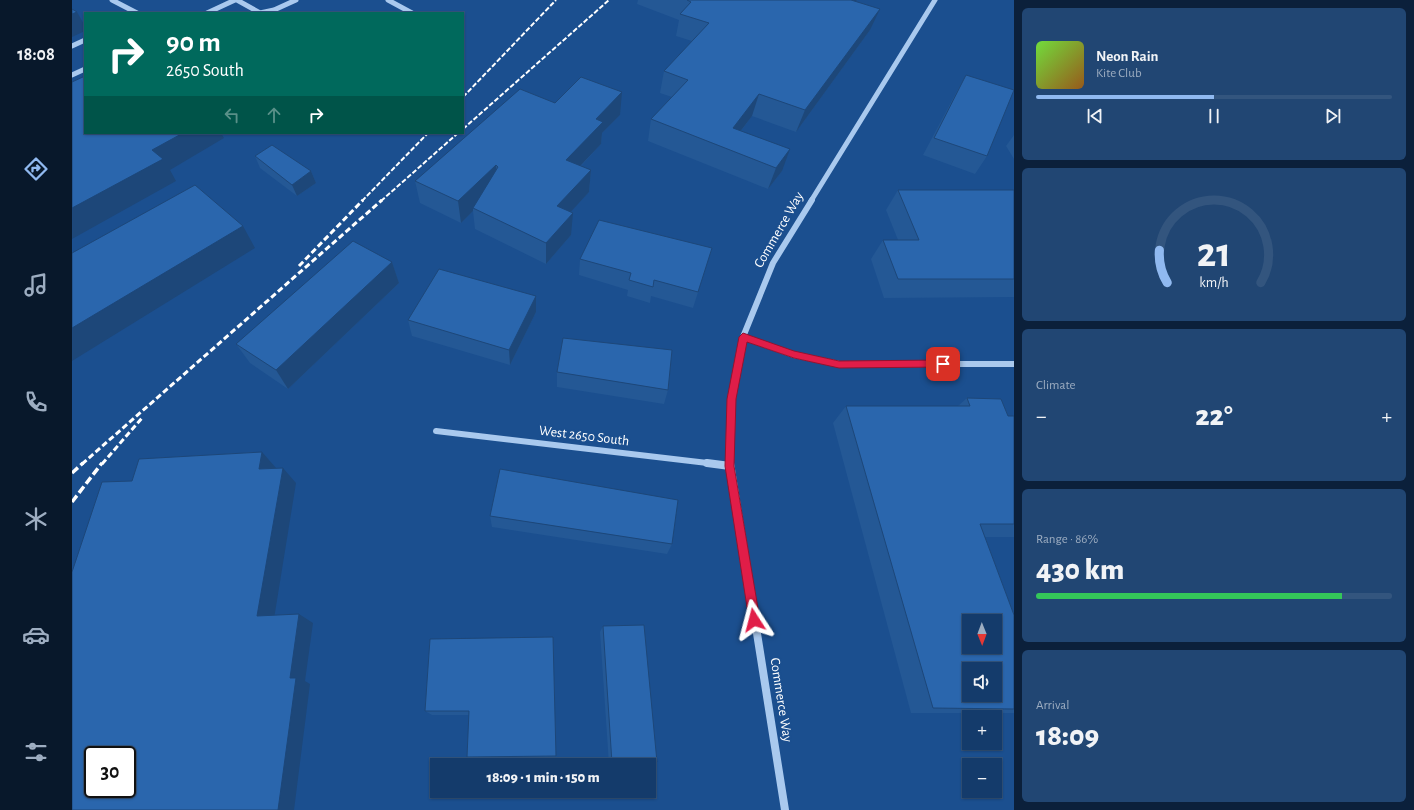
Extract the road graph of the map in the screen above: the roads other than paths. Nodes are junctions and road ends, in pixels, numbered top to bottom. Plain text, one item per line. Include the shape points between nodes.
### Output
1 (112, 0) edge
2 (236, 0) edge
3 (296, 0) edge
4 (388, 0) edge
5 (935, 0) edge
6 (135, 12) edge
7 (209, 12) edge
8 (258, 12) edge
9 (265, 12) edge
10 (410, 12) edge
11 (84, 40) edge
12 (72, 46) edge
13 (84, 69) edge
14 (72, 75) edge
15 (743, 337) junction
16 (1014, 364) edge
17 (436, 431) dead end
18 (730, 466) junction
19 (786, 810) edge

1 - 6 street
2 - 7 street
2 - 8 street
3 - 9 street
4 - 10 street
5 - 15 street, Commerce Way via 773,263
11 - 12 street
13 - 14 street
15 - 16 street via 794,355 839,364
15 - 18 street, Commerce Way via 732,399
17 - 18 street, West 2650 South
18 - 19 street, Commerce Way

